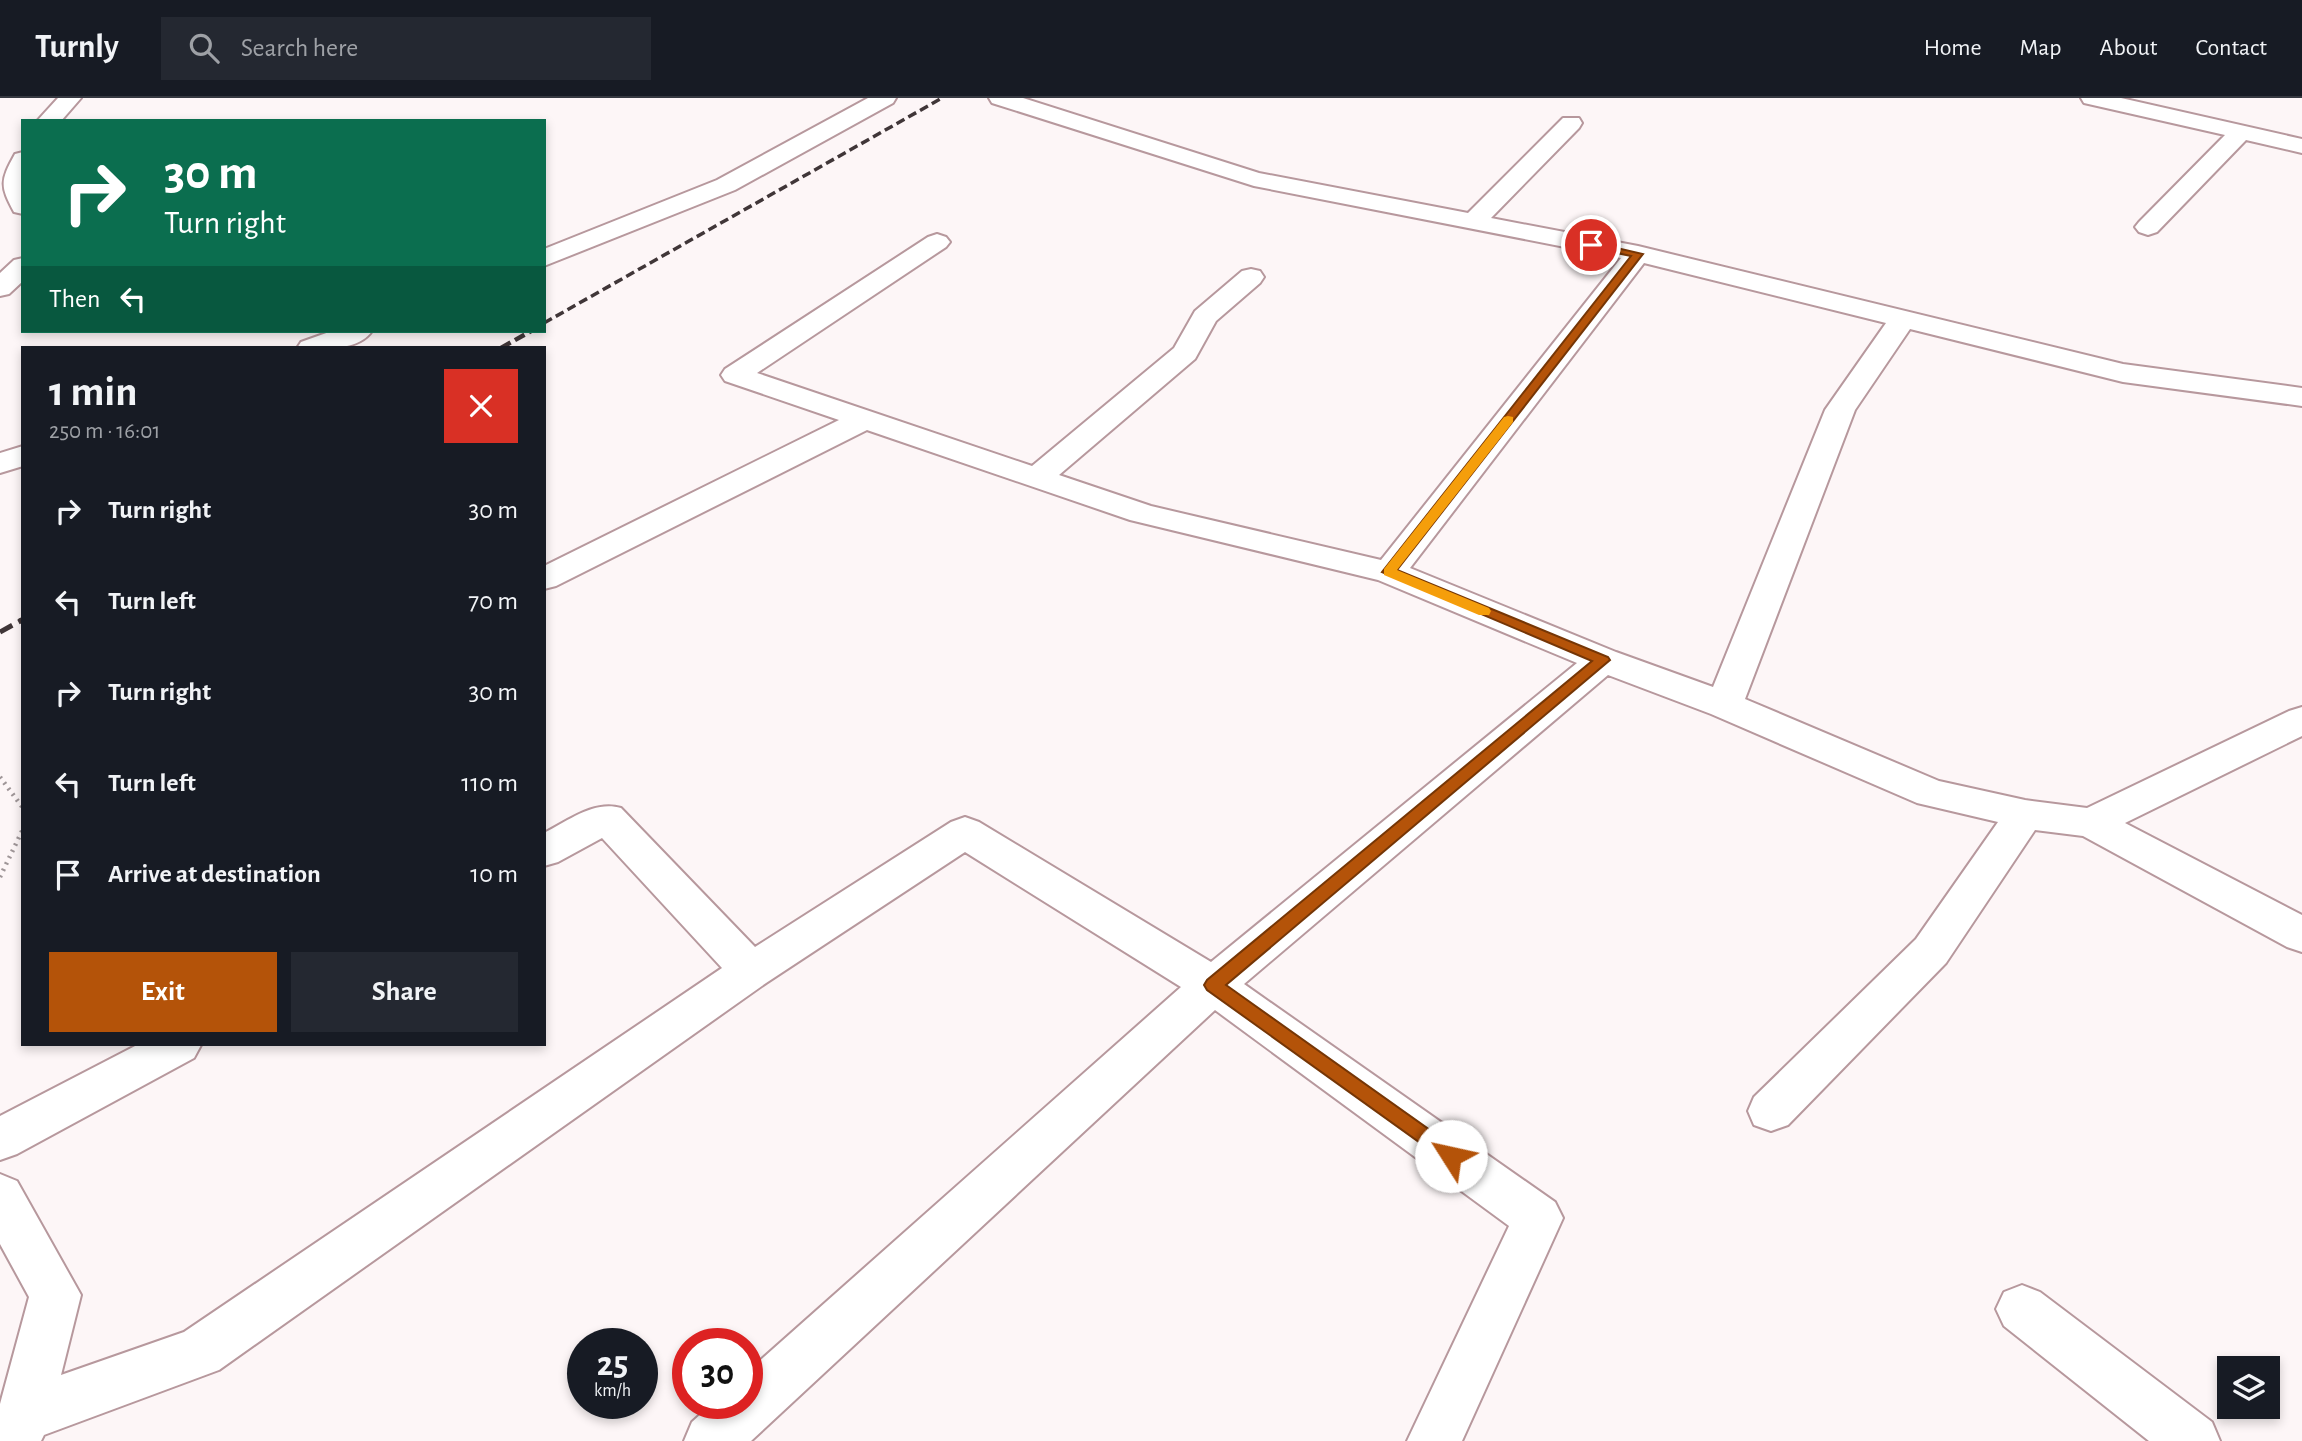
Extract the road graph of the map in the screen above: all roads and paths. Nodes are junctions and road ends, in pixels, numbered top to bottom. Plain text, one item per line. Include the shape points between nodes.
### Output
1 (70, 98) edge
2 (885, 98) edge
3 (1000, 98) edge
4 (2092, 98) edge
5 (50, 119) edge
6 (1572, 122) dead end
7 (2241, 132) junction
8 (2302, 146) edge
9 (21, 163) edge
10 (21, 204) edge
11 (1473, 222) junction
12 (2148, 227) dead end
13 (937, 242) dead end
14 (1638, 254) junction
15 (546, 257) edge
16 (21, 269) edge
17 (1251, 277) dead end
18 (0, 288) edge
19 (1904, 318) junction
20 (352, 333) edge
21 (317, 346) edge
22 (2302, 397) edge
23 (864, 419) junction
24 (21, 456) edge
25 (0, 464) edge
26 (1036, 478) junction
27 (1389, 572) junction
28 (546, 578) edge
29 (1603, 660) junction
30 (1724, 705) junction
31 (2302, 720) edge
32 (0, 777) edge
33 (21, 804) edge
34 (2025, 814) junction
35 (2091, 823) junction
36 (21, 833) edge
37 (546, 850) edge
38 (0, 877) edge
39 (2302, 935) edge
40 (751, 971) junction
41 (1213, 985) junction
42 (176, 1046) edge
43 (1772, 1111) dead end
44 (0, 1139) edge
45 (0, 1196) edge
46 (2022, 1309) dead end
47 (19, 1428) edge
48 (711, 1441) edge
49 (1434, 1441) edge
50 (2193, 1441) edge

1 - 5 street
2 - 15 street via 726,185
3 - 11 street via 1254,179
4 - 7 street
6 - 11 street
7 - 8 street
7 - 12 street
9 - 10 street via 9,187
11 - 14 street
13 - 23 street via 734,375
14 - 19 street
14 - 27 street
16 - 18 street
17 - 26 street via 1205,317 1185,352
19 - 22 street via 2123,373
19 - 30 street via 1840,410
20 - 21 street
23 - 26 street
23 - 28 street
24 - 25 street
26 - 27 street via 1141,513
27 - 29 street
29 - 30 street
29 - 41 street
30 - 34 street via 1931,793
31 - 35 street
32 - 33 path
34 - 35 street
34 - 43 street via 1931,951
35 - 39 street
36 - 38 path
37 - 40 street via 607,818
40 - 41 street via 965,831
40 - 47 street via 200,1352
41 - 48 street
41 - 49 street via 1538,1219
42 - 44 street
45 - 47 street via 55,1295
46 - 50 street

